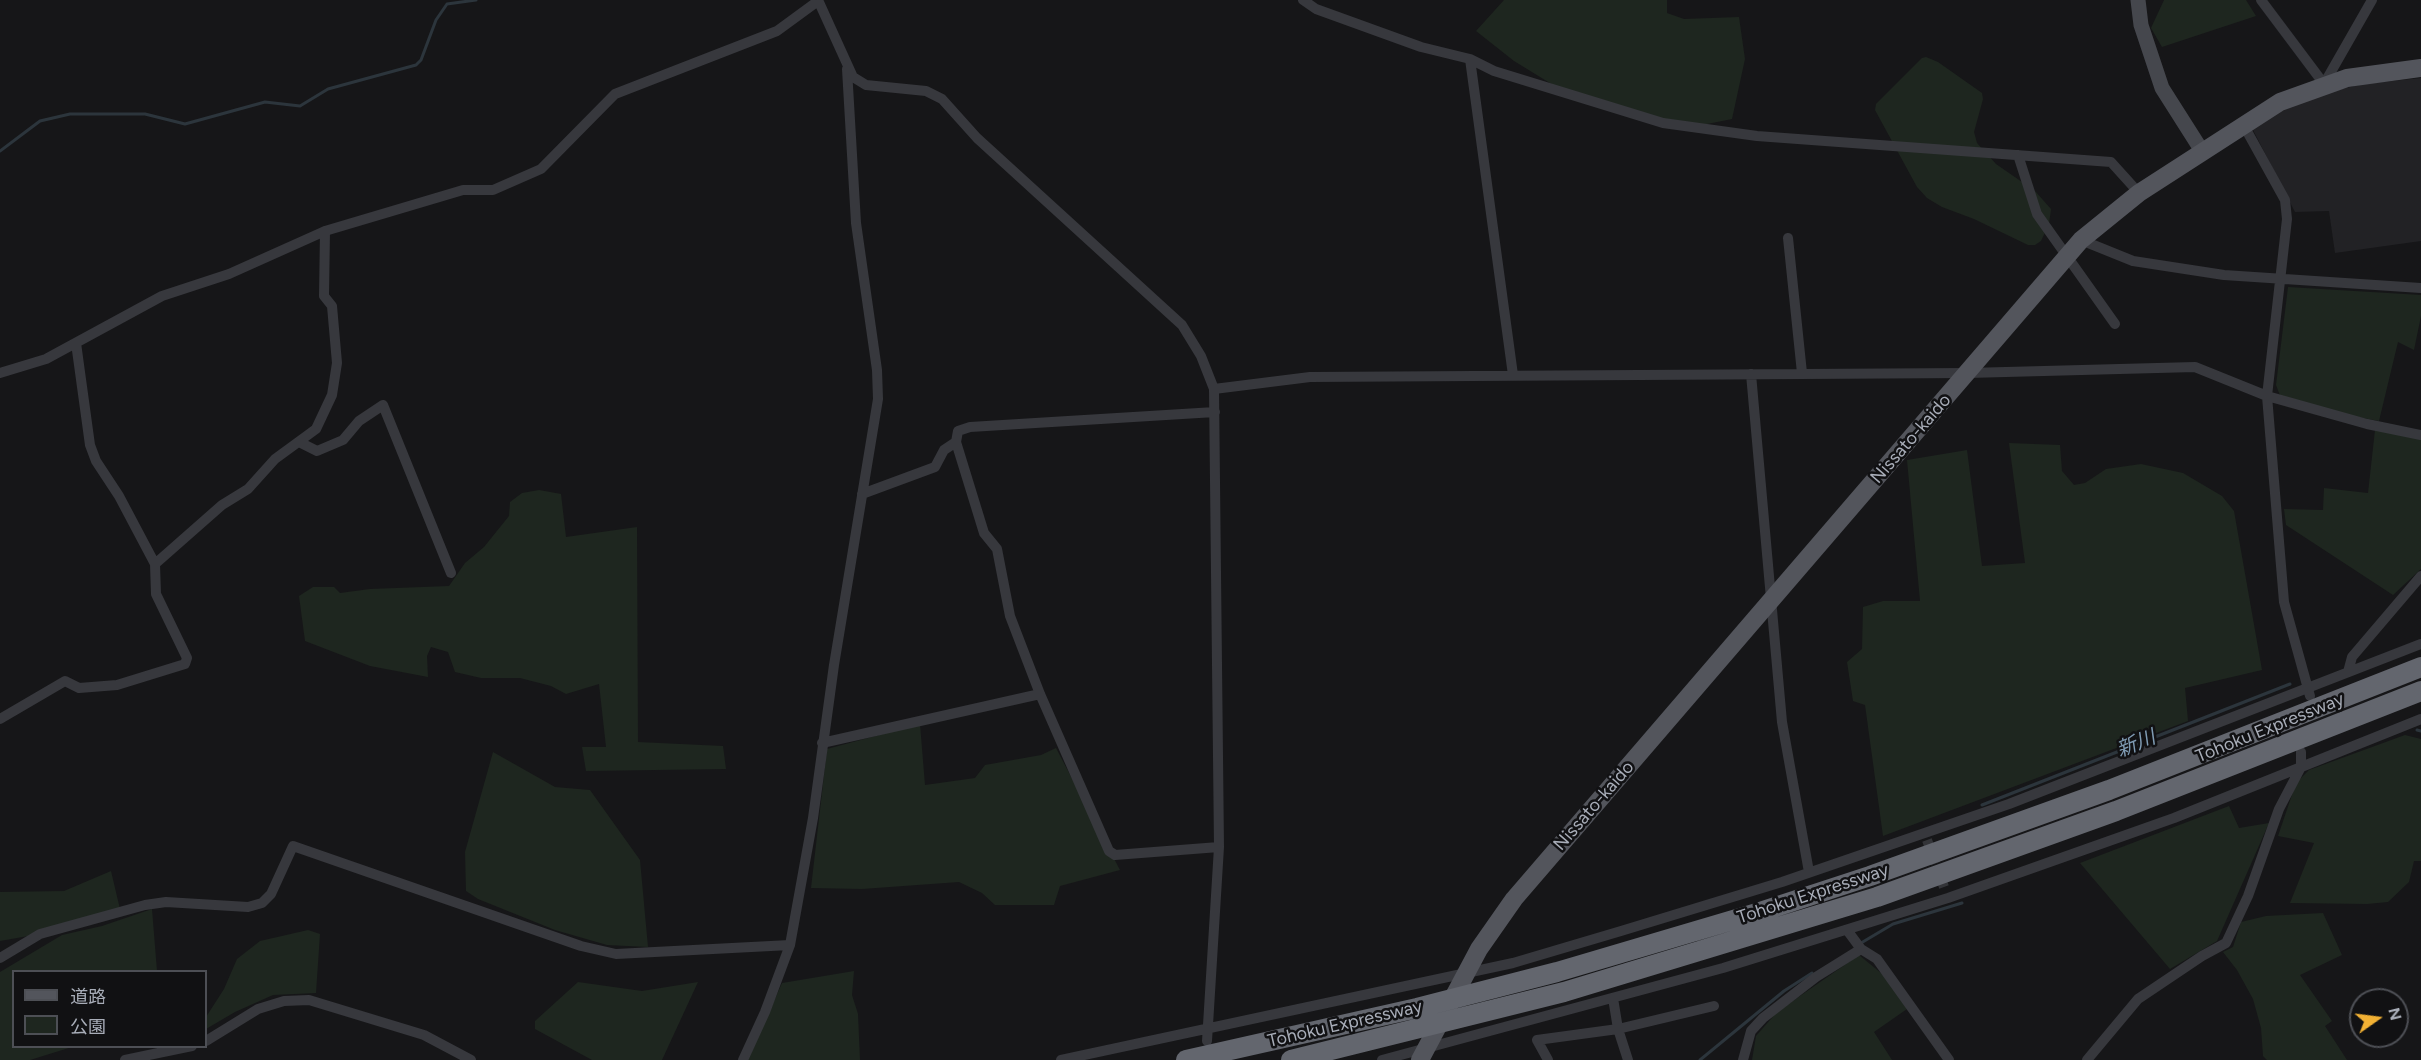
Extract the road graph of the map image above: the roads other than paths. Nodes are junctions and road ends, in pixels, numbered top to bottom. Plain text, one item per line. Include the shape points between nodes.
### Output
1 (818, 0) edge
2 (1303, 0) edge
3 (2138, 0) edge
4 (2261, 0) edge
5 (2372, 0) edge
6 (1470, 59) junction
7 (847, 66) junction
8 (2421, 68) edge
9 (2324, 84) junction
10 (2243, 124) junction
11 (2202, 151) junction
12 (2018, 155) junction
13 (2139, 193) junction
14 (325, 231) junction
15 (1788, 238) dead end
16 (2082, 240) junction
17 (2066, 257) junction
18 (2279, 280) junction
19 (2421, 288) edge
20 (2115, 324) dead end
21 (76, 343) junction
22 (0, 373) edge
23 (1802, 373) junction
24 (1968, 373) junction
25 (1751, 374) junction
26 (1514, 375) junction
27 (1214, 389) junction
28 (2267, 396) junction
29 (1215, 412) junction
30 (2421, 435) edge
31 (299, 442) junction
32 (956, 442) junction
33 (862, 494) junction
34 (155, 564) junction
35 (450, 573) dead end
36 (2421, 576) edge
37 (1771, 601) junction
38 (2421, 644) edge
39 (2421, 667) edge
40 (2348, 672) junction
41 (2421, 691) edge
42 (2310, 692) junction
43 (1040, 693) junction
44 (0, 718) edge
45 (2421, 719) edge
46 (822, 743) junction
47 (2301, 752) dead end
48 (2301, 767) junction
49 (1219, 847) junction
50 (1809, 872) junction
51 (1850, 935) junction
52 (790, 945) junction
53 (1861, 949) junction
54 (0, 958) edge
55 (1613, 998) junction
56 (1714, 1006) dead end
57 (1208, 1029) junction
58 (1618, 1029) junction
59 (207, 1040) edge
60 (1207, 1041) dead end
61 (187, 1048) edge
62 (125, 1060) edge
63 (471, 1060) edge
64 (743, 1060) edge
65 (1060, 1060) edge
66 (1186, 1060) edge
67 (1291, 1060) edge
68 (1382, 1060) edge
69 (1420, 1060) edge
70 (1548, 1060) edge
71 (1628, 1060) edge
72 (1743, 1060) edge
73 (1949, 1060) edge
74 (2087, 1060) edge

1 - 7 street
1 - 14 street via 777,31 615,94 541,169 493,190 463,190
2 - 6 street via 1316,9 1421,47
3 - 11 street via 2141,25 2162,88
4 - 9 street
5 - 9 street
6 - 12 street via 1494,72 1663,123 1757,136
6 - 26 street
7 - 27 street via 859,82 926,91 942,99 977,138 1182,325 1201,356
7 - 33 street via 856,223 878,370 878,399
8 - 9 main road, Nissato-kaido via 2366,74
9 - 10 main road, Nissato-kaido via 2280,102
10 - 11 main road, Nissato-kaido
10 - 18 street via 2284,200 2287,219
11 - 13 main road, Nissato-kaido
12 - 13 street via 2111,162
12 - 17 street via 2033,207
13 - 16 main road, Nissato-kaido
14 - 21 street via 229,274 162,296
14 - 31 street via 324,296 332,306 337,363 332,395 316,429
15 - 23 street
16 - 17 main road, Nissato-kaido
16 - 18 street via 2133,261
17 - 20 street
17 - 24 main road, Nissato-kaido
18 - 19 street
18 - 28 street
21 - 22 street via 46,359
21 - 34 street via 90,445
23 - 24 street
23 - 25 street
24 - 28 street via 2195,367
24 - 37 main road, Nissato-kaido
25 - 26 street
25 - 37 street
26 - 27 street via 1310,377
27 - 29 street
28 - 30 street
28 - 42 street via 2284,602
29 - 32 street via 970,427 958,431
29 - 49 street
31 - 34 street
31 - 35 street via 317,451 343,440 359,421 383,405
32 - 33 street via 944,450 935,468
32 - 43 street via 984,533 997,549 1010,616
33 - 46 street
34 - 44 street via 156,594 187,658 185,664 117,685 79,688 65,681
36 - 40 street via 2352,657
37 - 50 street via 1782,722
37 - 69 main road, Nissato-kaido via 1489,932
38 - 40 street
39 - 66 highway, Tohoku Expressway via 2097,795 1771,908 1492,989
40 - 42 street
41 - 67 highway, Tohoku Expressway via 2116,811 1877,897 1564,992
42 - 50 street via 1926,837
43 - 46 street
43 - 49 street via 1109,851 1115,855
45 - 48 street
46 - 52 street
47 - 48 street
48 - 51 street via 2174,818 1946,893
48 - 74 street via 2279,809 2226,943 2138,999
49 - 57 street
50 - 57 street via 1513,963
51 - 53 street
51 - 55 street
52 - 54 street via 616,954 581,946 293,846 271,894 262,903 248,907 166,902 145,905 40,934
52 - 64 street
53 - 72 street via 1816,977 1763,1018 1751,1031
53 - 73 street via 1877,958
55 - 58 street
55 - 68 street
56 - 58 street
57 - 60 street
57 - 65 street
58 - 70 street via 1537,1040
58 - 71 street
59 - 63 street via 258,1009 284,1001 309,1000 424,1035
61 - 62 street

